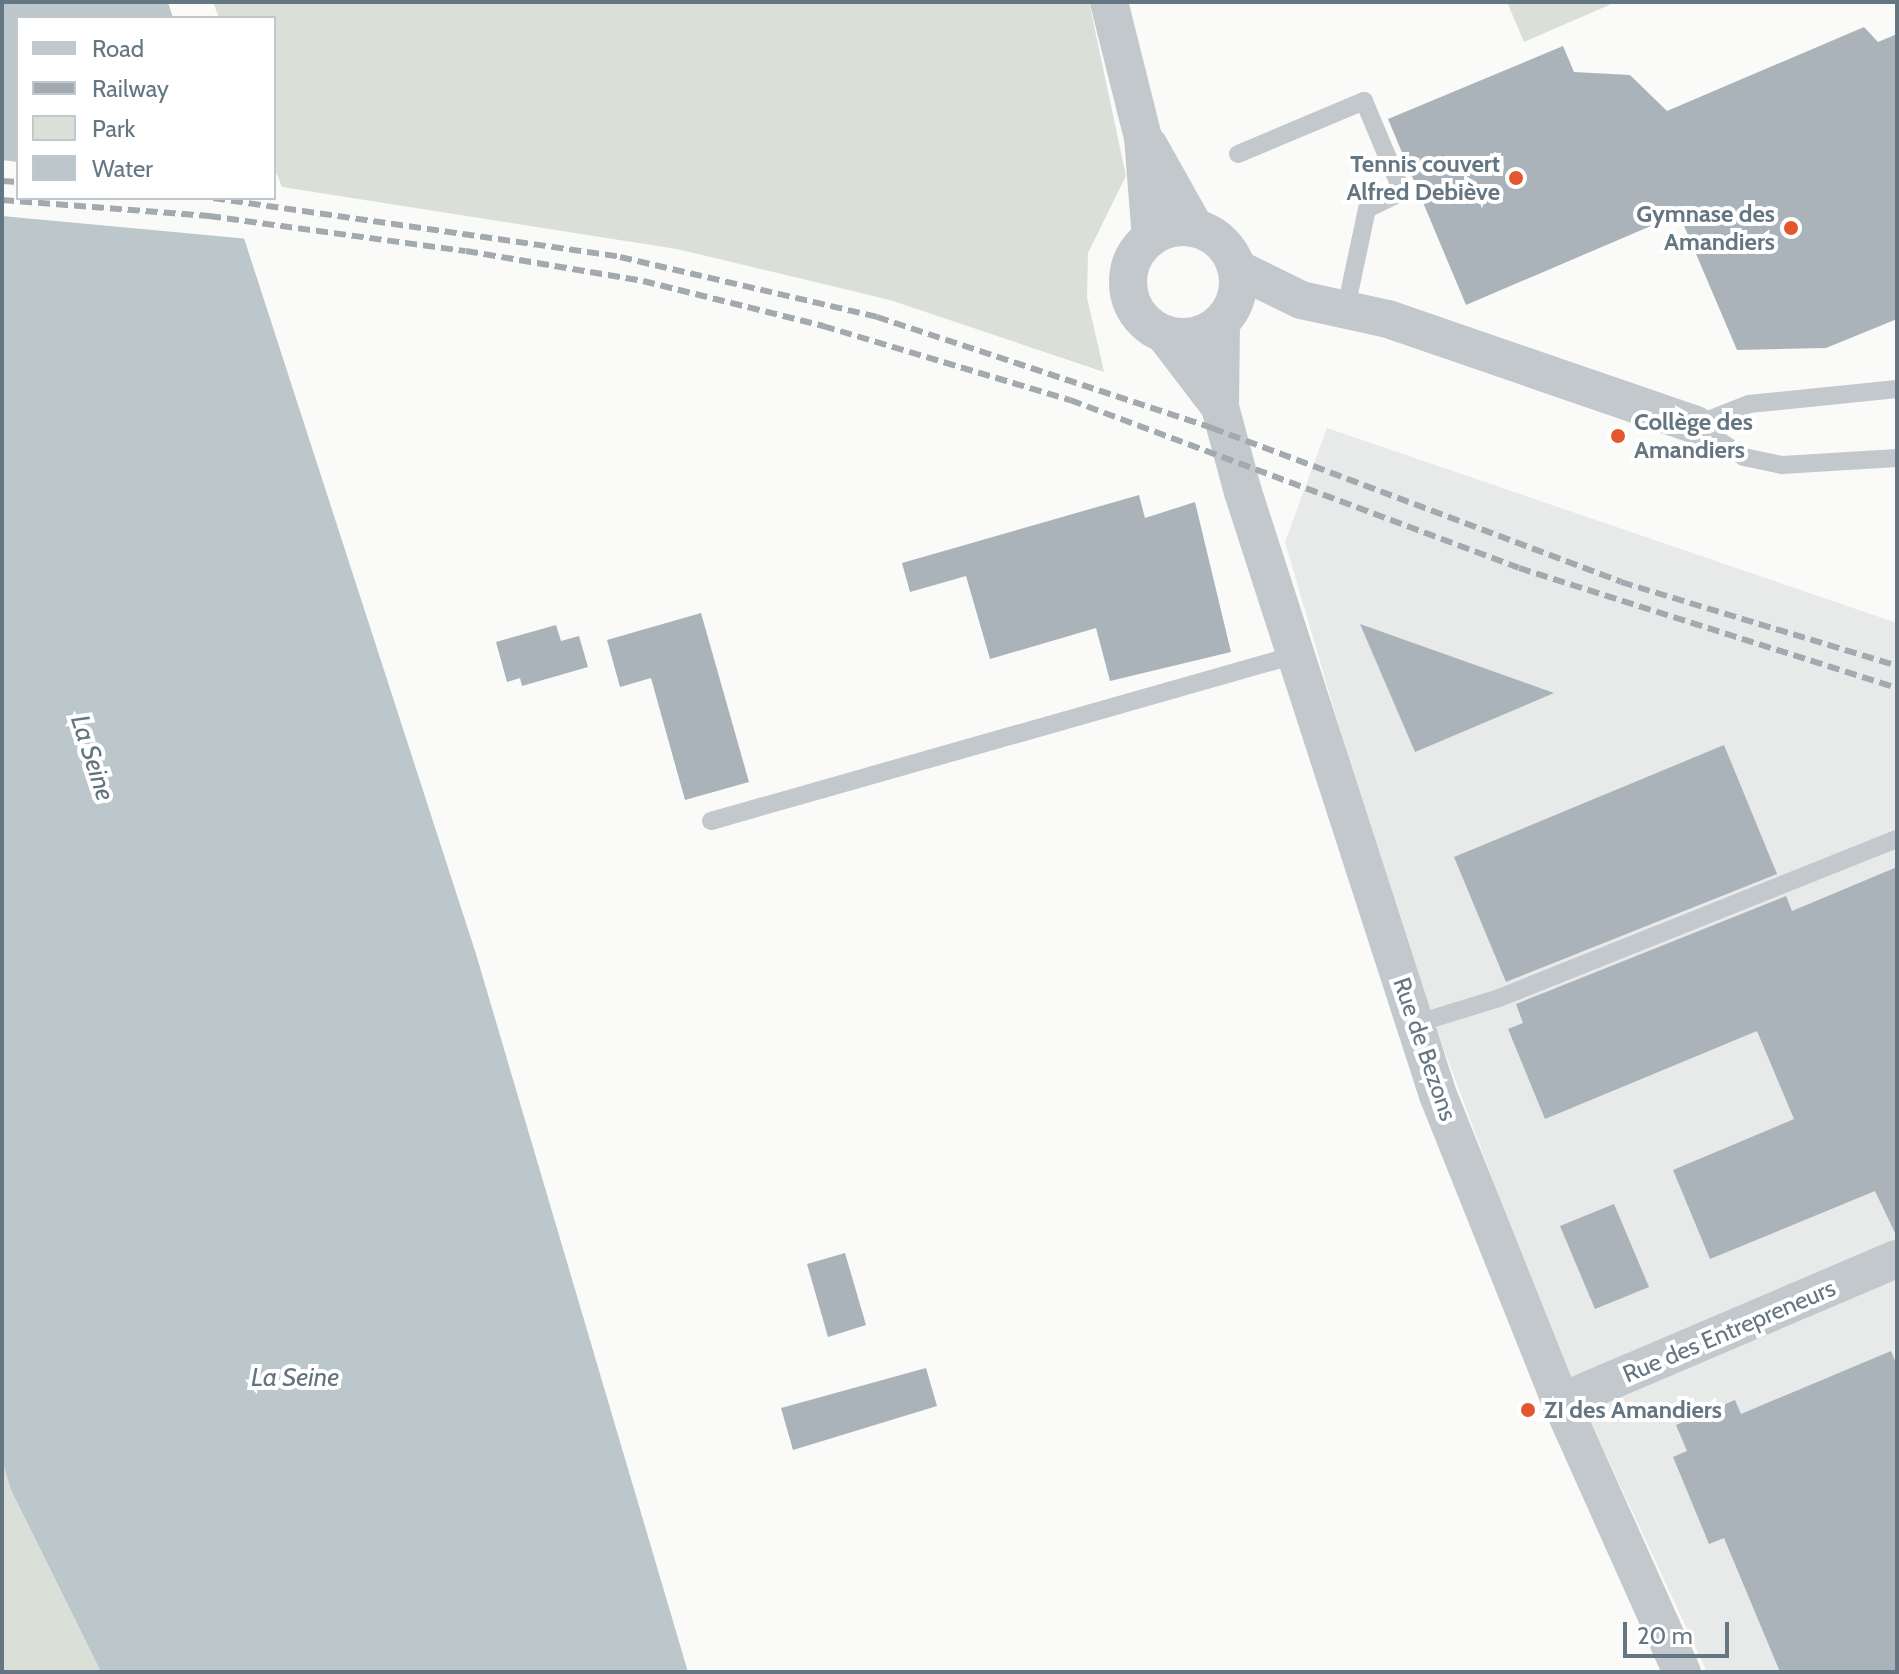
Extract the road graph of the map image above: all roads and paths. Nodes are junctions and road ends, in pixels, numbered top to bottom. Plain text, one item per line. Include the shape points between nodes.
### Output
1 (1109, 2) edge
2 (1143, 137) junction
3 (1238, 154) dead end
4 (1195, 228) junction
5 (1151, 238) junction
6 (1236, 268) junction
7 (1301, 300) junction
8 (1346, 308) junction
9 (1226, 317) junction
10 (1165, 335) junction
11 (1897, 389) edge
12 (1220, 407) junction
13 (1695, 425) junction
14 (1897, 458) edge
15 (1295, 655) junction
16 (711, 821) dead end
17 (1897, 839) edge
18 (1415, 1024) junction
19 (1897, 1259) edge
20 (1561, 1402) junction
21 (1682, 1672) edge

1 - 2 street
2 - 4 street
2 - 5 street
3 - 8 lane via 1364,101 1402,192 1367,209
4 - 5 street
4 - 6 street via 1221,242
5 - 10 street, Rue de Bezons via 1138,250 1128,282 1137,314
6 - 7 street
6 - 9 street, Rue de Bezons
7 - 8 street
7 - 9 street
8 - 13 street
9 - 10 street via 1194,337
9 - 12 street, Rue de Bezons
10 - 12 street, Rue de Bezons
11 - 13 lane via 1749,404
12 - 15 street, Rue de Bezons
13 - 14 lane via 1744,457 1782,465
15 - 16 lane
15 - 18 street, Rue de Bezons
17 - 18 lane via 1499,998
18 - 20 street, Rue de Bezons
19 - 20 street, Rue des Entrepreneurs
20 - 21 street, Rue de Bezons

